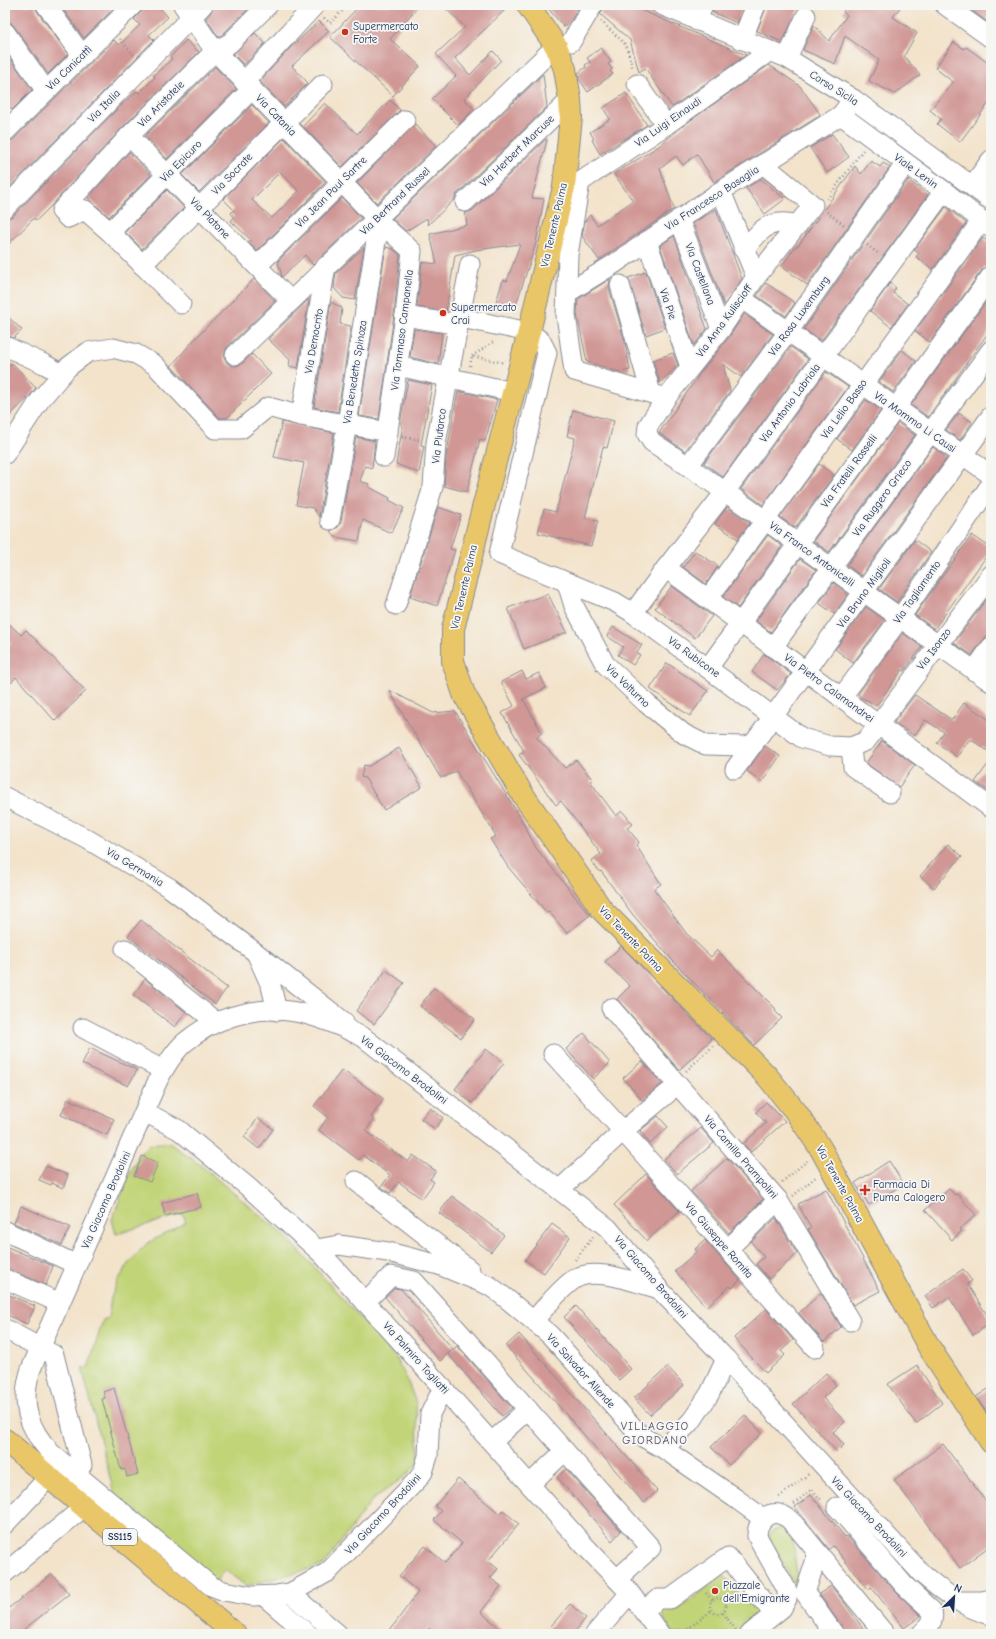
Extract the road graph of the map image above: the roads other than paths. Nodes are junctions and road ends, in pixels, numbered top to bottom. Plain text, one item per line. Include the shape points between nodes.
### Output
1 (46, 5) edge
2 (133, 5) edge
3 (268, 5) edge
4 (315, 5) edge
5 (528, 5) edge
6 (661, 5) edge
7 (756, 5) edge
8 (946, 5) edge
9 (592, 8) edge
10 (192, 9) edge
11 (700, 13) edge
12 (806, 16) dead end
13 (5, 32) edge
14 (989, 34) edge
15 (742, 40) junction
16 (563, 44) junction
17 (215, 51) junction
18 (82, 55) junction
19 (778, 55) junction
20 (323, 84) dead end
21 (638, 84) road end
22 (248, 86) junction
23 (46, 91) junction
24 (853, 99) junction
25 (570, 100) junction
26 (841, 115) junction
27 (405, 120) dead end
28 (283, 122) junction
29 (666, 125) junction
30 (7, 126) edge
31 (129, 136) junction
32 (991, 160) edge
33 (906, 163) junction
34 (763, 164) junction
35 (168, 175) junction
36 (341, 181) junction
37 (572, 185) junction
38 (972, 186) junction
39 (721, 191) junction
40 (944, 191) junction
41 (991, 200) edge
42 (465, 202) dead end
43 (5, 208) edge
44 (200, 208) junction
45 (679, 219) junction
46 (380, 222) junction
47 (986, 224) edge
48 (798, 225) junction
49 (110, 232) junction
50 (647, 241) junction
51 (743, 249) junction
52 (470, 264) dead end
53 (142, 265) junction
54 (257, 266) junction
55 (326, 266) junction
56 (991, 276) edge
57 (756, 277) junction
58 (620, 285) dead end
59 (567, 293) junction
60 (742, 298) junction
61 (291, 301) junction
62 (181, 304) dead end
63 (405, 316) junction
64 (461, 318) junction
65 (720, 329) junction
66 (529, 332) junction
67 (788, 332) junction
68 (5, 346) edge
69 (991, 350) edge
70 (235, 355) dead end
71 (824, 357) junction
72 (398, 366) junction
73 (690, 367) junction
74 (62, 374) junction
75 (456, 379) junction
76 (862, 384) junction
77 (513, 392) junction
78 (658, 396) junction
79 (895, 407) junction
80 (301, 416) junction
81 (991, 416) edge
82 (347, 424) junction
83 (930, 433) junction
84 (393, 434) junction
85 (652, 442) joint
86 (5, 454) edge
87 (963, 456) junction
88 (384, 457) dead end
89 (688, 466) junction
90 (991, 475) edge
91 (991, 484) edge
92 (725, 492) junction
93 (330, 520) dead end
94 (765, 520) junction
95 (797, 543) junction
96 (666, 568) junction
97 (832, 568) junction
98 (991, 574) edge
99 (567, 583) junction
100 (864, 593) junction
101 (708, 599) junction
102 (396, 605) dead end
103 (633, 613) junction
104 (900, 618) junction
105 (740, 622) junction
106 (937, 645) junction
107 (773, 647) junction
108 (991, 647) edge
109 (708, 668) junction
110 (974, 670) junction
111 (806, 671) junction
112 (991, 682) edge
113 (841, 698) junction
114 (773, 716) junction
115 (878, 724) junction
116 (754, 744) junction
117 (851, 747) junction
118 (736, 769) dead end
119 (890, 793) dead end
120 (5, 797) edge
121 (991, 808) edge
122 (125, 949) dead end
123 (255, 952) junction
124 (304, 991) junction
125 (611, 1008) dead end
126 (283, 1011) junction
127 (216, 1022) junction
128 (83, 1028) dead end
129 (363, 1037) junction
130 (553, 1054) dead end
131 (163, 1070) junction
132 (672, 1087) junction
133 (145, 1112) junction
134 (623, 1131) junction
135 (356, 1181) dead end
136 (560, 1190) junction
137 (777, 1199) junction
138 (5, 1231) edge
139 (317, 1249) junction
140 (728, 1249) junction
141 (77, 1265) junction
142 (5, 1279) edge
143 (490, 1286) junction
144 (659, 1289) junction
145 (365, 1302) junction
146 (60, 1303) junction
147 (534, 1320) junction
148 (850, 1321) dead end
149 (5, 1329) edge
150 (40, 1348) junction
151 (815, 1348) dead end
152 (726, 1359) junction
153 (443, 1388) junction
154 (528, 1409) junction
155 (5, 1440) edge
156 (492, 1442) junction
157 (991, 1442) edge
158 (664, 1449) junction
159 (565, 1451) junction
160 (75, 1472) junction
161 (49, 1478) junction
162 (530, 1484) junction
163 (84, 1507) junction
164 (837, 1507) road end
165 (762, 1519) junction
166 (5, 1524) edge
167 (818, 1553) junction
168 (5, 1573) edge
169 (617, 1579) junction
170 (290, 1593) junction
171 (630, 1593) junction
172 (264, 1596) junction
173 (991, 1599) edge
174 (956, 1600) junction
175 (643, 1611) junction
176 (774, 1614) junction
177 (991, 1615) edge
178 (235, 1634) edge
179 (308, 1634) edge
180 (338, 1634) edge
181 (594, 1634) edge
182 (660, 1634) edge
183 (744, 1634) edge
184 (834, 1634) edge
185 (885, 1634) edge
186 (921, 1634) edge

1 - 18 street
2 - 18 street, Via Canicattì
3 - 17 street, Via Aristotele via 230,43
4 - 22 street, Via Epicuro
5 - 16 main road, Via Tenente Palma
6 - 11 street, Corso Siclia
7 - 15 street
8 - 14 street
9 - 16 street, Via Bertrand Russel
10 - 17 street, Via Catania
10 - 43 street, Via Italia via 144,66
11 - 15 street, Corso Siclia
12 - 19 street
13 - 23 street
15 - 19 street, Corso Siclia
16 - 25 main road, Via Tenente Palma
16 - 46 street, Via Bertrand Russel
17 - 22 street, Via Catania
17 - 31 street, Via Aristotele
18 - 23 street, Via Canicattì
19 - 24 street, Corso Siclia
19 - 29 street, Via Luigi Einaudi
20 - 28 street, Via Socrate
21 - 29 street
22 - 28 street, Via Catania
22 - 35 street, Via Epicuro
23 - 30 street, Via Canicattì
24 - 26 street, Via Francesco Basaglia
24 - 38 street, Corso Siclia
25 - 37 main road, Via Tenente Palma
25 - 42 street, Via Herbert Marcuse
26 - 33 street, Viale Lenin
26 - 34 street, Via Francesco Basaglia
27 - 36 street, Via Jean Paul Sartre
28 - 36 street, Via Catania
28 - 44 street, Via Socrate
29 - 37 street, Via Luigi Einaudi
31 - 35 street, Via Platone
31 - 49 street, Via Aristotele via 61,211 68,218 85,210
32 - 38 street
33 - 40 street, Viale Lenin
33 - 67 street, Via Rosa Luxemburg
34 - 39 street, Via Francesco Basaglia
34 - 48 street, Via Anna Kuliscioff via 819,203
35 - 44 street, Via Platone
35 - 49 street, Via Epicuro
36 - 46 street, Via Catania
36 - 54 street, Via Jean Paul Sartre
37 - 59 street
37 - 66 main road, Via Tenente Palma
38 - 41 street, Corso Siclia
39 - 45 street, Via Francesco Basaglia
39 - 51 street
40 - 47 street, Viale Lenin
40 - 71 street, Via Antonio Labriola
44 - 53 street, Via Socrate
44 - 54 street, Via Platone
45 - 50 street, Via Francesco Basaglia
45 - 65 street, Via Castellana
46 - 55 street, Via Bertrand Russel
46 - 63 street, Via Tommaso Campanella via 412,251
46 - 82 street, Via Benedetto Spinoza
47 - 76 street, Via Lelio Basso
48 - 51 street via 782,223 766,227
48 - 57 street, Via Anna Kuliscioff
49 - 53 street
50 - 59 street, Via Francesco Basaglia
50 - 73 street, Via Pie
51 - 57 street
52 - 64 street, Via Plutarco
53 - 62 street
54 - 61 street, Via Platone
55 - 61 street, Via Bertrand Russel
55 - 80 street, Via Democrito
56 - 79 street, Via Fratelli Rosselli
57 - 60 street, Via Anna Kuliscioff
58 - 78 street
59 - 78 street via 566,315 574,371
60 - 65 street, Via Anna Kuliscioff
60 - 67 street, Via Mommo Li Causi
61 - 70 street, Via Bertrand Russel
63 - 64 street via 448,323
63 - 72 street, Via Tommaso Campanella
64 - 66 street
64 - 75 street, Via Plutarco
65 - 73 street, Via Anna Kuliscioff
66 - 77 main road, Via Tenente Palma
66 - 99 street, Via Rubicone via 541,341 548,353 498,554
67 - 71 street, Via Mommo Li Causi
67 - 89 street, Via Rosa Luxemburg
68 - 74 street
69 - 83 street, Via Ruggero Grieco
71 - 76 street, Via Mommo Li Causi
71 - 92 street, Via Antonio Labriola
72 - 75 street
72 - 84 street, Via Tommaso Campanella
73 - 78 street, Via Anna Kuliscioff
74 - 80 street via 88,352 113,348 136,354 155,365 215,429 241,430 268,407
74 - 86 street via 40,400
75 - 77 street
75 - 102 street, Via Plutarco via 436,443 434,487
76 - 79 street, Via Mommo Li Causi
76 - 94 street, Via Lelio Basso
77 - 157 main road, Via Tenente Palma via 453,629 453,661 464,694 521,792 602,910 767,1076 796,1112 826,1157 929,1347
78 - 85 street, Via Anna Kuliscioff via 648,426 647,434
79 - 83 street, Via Mommo Li Causi
79 - 95 street, Via Fratelli Rosselli
80 - 82 street
81 - 87 street, Via Bruno Miglioli
82 - 84 street
82 - 93 street, Via Benedetto Spinoza
83 - 87 street, Via Mommo Li Causi
83 - 97 street, Via Ruggero Grieco
84 - 88 street, Via Tommaso Campanella
85 - 89 street, Via Franco Antonicelli
87 - 90 street, Via Mommo Li Causi
87 - 100 street, Via Bruno Miglioli
89 - 92 street, Via Franco Antonicelli
91 - 104 street, Via Tagliamento
92 - 94 street, Via Franco Antonicelli
92 - 96 street, Via Antonio Labriola
94 - 95 street, Via Franco Antonicelli
94 - 101 street, Via Lelio Basso
95 - 97 street, Via Franco Antonicelli
95 - 105 street, Via Fratelli Rosselli
96 - 101 street, Via Pietro Calamandrei
96 - 103 street, Via Antonio Labriola
97 - 100 street, Via Franco Antonicelli
97 - 107 street, Via Ruggero Grieco
98 - 106 street, Via Isonzo
99 - 103 street, Via Rubicone via 615,602
99 - 116 street, Via Volturno via 574,606 605,664 646,703 684,734 706,745
100 - 104 street, Via Franco Antonicelli
100 - 111 street, Via Bruno Miglioli
101 - 105 street, Via Pietro Calamandrei
103 - 109 street, Via Rubicone
104 - 106 street, Via Franco Antonicelli
104 - 113 street, Via Tagliamento
105 - 107 street, Via Pietro Calamandrei
105 - 109 street, Via Fratelli Rosselli
106 - 110 street, Via Franco Antonicelli
106 - 115 street, Via Isonzo
107 - 111 street, Via Pietro Calamandrei
108 - 110 street
109 - 114 street, Via Rubicone
110 - 112 street, Via Franco Antonicelli
111 - 113 street, Via Pietro Calamandrei
111 - 114 street, Via Bruno Miglioli
113 - 115 street, Via Pietro Calamandrei
114 - 116 street, Via Bruno Miglioli
114 - 117 street, Via Rubicone via 802,738 830,746
115 - 117 street via 866,741
115 - 121 street, Via Pietro Calamandrei
116 - 118 street, Via Bruno Miglioli
117 - 119 street via 853,767
120 - 123 street, Via Germania via 87,839 157,880
122 - 127 street
123 - 124 street, Via Germania
123 - 126 street
124 - 126 street
124 - 129 street, Via Germania
125 - 132 street, Via Camillo Prampolini
126 - 127 street, Via Giacomo Brodolini via 252,1011
126 - 129 street, Via Giacomo Brodolini via 331,1022
127 - 131 street, Via Giacomo Brodolini via 184,1044
128 - 131 street
129 - 136 street, Via Giacomo Brodolini
130 - 134 street, Via Giuseppe Romita
131 - 133 street, Via Giacomo Brodolini
132 - 134 street
132 - 137 street, Via Camillo Prampolini
133 - 139 street, Via Palmiro Togliatti via 179,1130
133 - 141 street, Via Giacomo Brodolini
134 - 136 street
134 - 140 street, Via Giuseppe Romita
135 - 143 street
136 - 144 street, Via Giacomo Brodolini via 603,1225
137 - 140 street
137 - 148 street, Via Camillo Prampolini
138 - 141 street
139 - 143 street, Via Salvador Allende via 339,1245 388,1252 439,1265
139 - 145 street, Via Palmiro Togliatti
140 - 151 street, Via Giuseppe Romita
141 - 146 street, Via Giacomo Brodolini
142 - 146 street
143 - 147 street, Via Salvador Allende
144 - 147 street via 588,1273 572,1280
144 - 152 street, Via Giacomo Brodolini
145 - 153 street, Via Palmiro Togliatti
145 - 154 street via 391,1276 414,1281
146 - 150 street, Via Giacomo Brodolini
147 - 158 street, Via Salvador Allende via 641,1436
149 - 150 street
150 - 160 street via 54,1355 82,1465
150 - 160 street, Via Giacomo Brodolini via 28,1380 28,1413 36,1435 43,1444
152 - 158 street via 710,1393 693,1419
152 - 174 street, Via Giacomo Brodolini via 922,1574
153 - 156 street, Via Palmiro Togliatti
153 - 170 street, Via Giacomo Brodolini via 430,1414 428,1456 418,1479 328,1572
154 - 156 street
154 - 159 street
155 - 161 main road, SS115
156 - 162 street, Via Palmiro Togliatti
158 - 165 street, Via Salvador Allende
159 - 162 street
159 - 169 street via 651,1548
160 - 172 street, Via Giacomo Brodolini via 211,1586 238,1594
161 - 163 main road, SS115
161 - 166 street
162 - 169 street, Via Palmiro Togliatti
163 - 168 street
163 - 178 main road, SS115
164 - 186 street via 904,1585 932,1611 930,1625
165 - 167 street via 772,1514 786,1517
165 - 176 street via 757,1536 787,1590 787,1599 782,1608
167 - 184 street via 804,1593
167 - 185 street
169 - 171 street, Via Palmiro Togliatti
170 - 172 street, Via Giacomo Brodolini
170 - 180 street
171 - 175 street, Via Palmiro Togliatti
171 - 181 street
172 - 179 street
173 - 174 street via 969,1602
174 - 177 street, Via Giacomo Brodolini via 968,1608
175 - 176 street via 658,1599 670,1599 728,1557
175 - 182 street, Via Palmiro Togliatti
176 - 183 street

